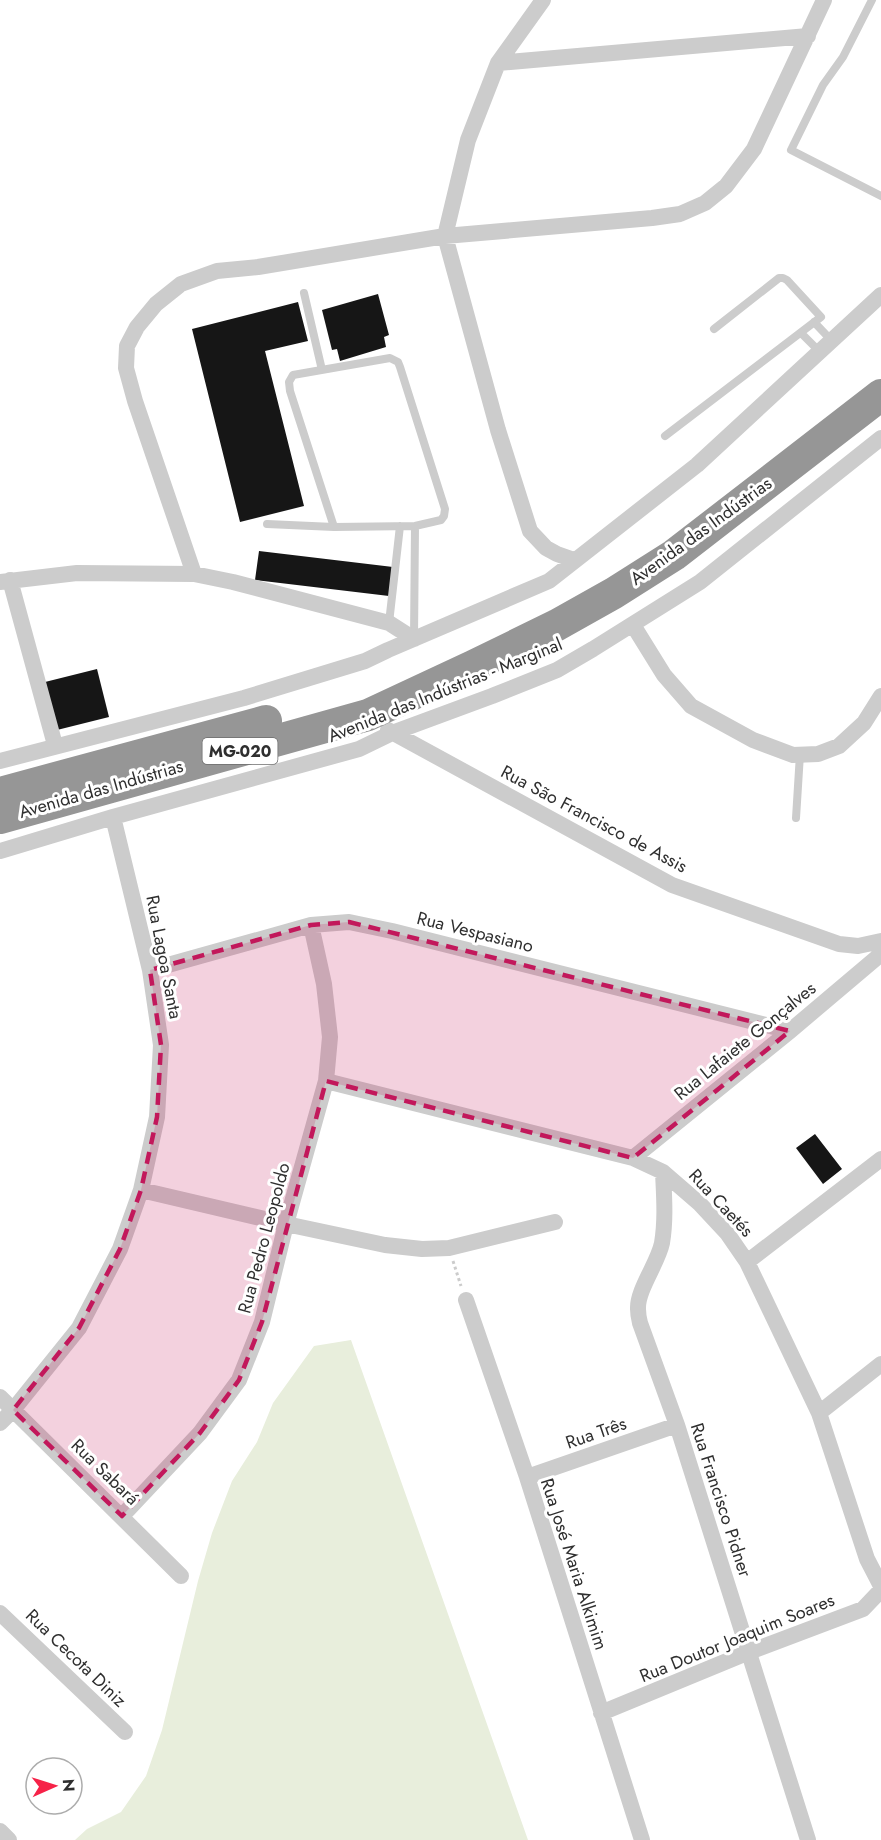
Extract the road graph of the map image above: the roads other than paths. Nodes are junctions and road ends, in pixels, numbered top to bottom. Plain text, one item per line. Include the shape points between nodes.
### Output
1 (543, 0) edge
2 (824, 0) edge
3 (873, 0) edge
4 (808, 36) junction
5 (498, 63) junction
6 (881, 196) edge
7 (445, 236) junction
8 (304, 293) dead end
9 (881, 295) edge
10 (814, 322) junction
11 (714, 329) dead end
12 (801, 333) junction
13 (826, 346) junction
14 (322, 370) junction
15 (881, 382) edge
16 (881, 395) edge
17 (856, 413) junction
18 (665, 436) dead end
19 (881, 438) edge
20 (267, 524) dead end
21 (400, 526) junction
22 (415, 526) junction
23 (334, 527) junction
24 (574, 560) junction
25 (194, 574) junction
26 (5, 581) edge
27 (389, 622) junction
28 (633, 625) junction
29 (414, 639) junction
30 (388, 650) junction
31 (473, 666) junction
32 (881, 696) edge
33 (247, 711) junction
34 (380, 724) junction
35 (177, 729) junction
36 (55, 745) junction
37 (800, 754) junction
38 (0, 760) edge
39 (0, 793) edge
40 (113, 817) junction
41 (0, 818) edge
42 (796, 819) dead end
43 (0, 851) edge
44 (311, 926) junction
45 (881, 941) edge
46 (881, 954) edge
47 (150, 970) junction
48 (790, 1031) junction
49 (326, 1081) junction
50 (633, 1158) junction
51 (881, 1159) edge
52 (663, 1172) junction
53 (141, 1190) junction
54 (555, 1222) dead end
55 (286, 1224) junction
56 (747, 1262) junction
57 (466, 1300) road end
58 (881, 1364) edge
59 (0, 1397) edge
60 (13, 1410) junction
61 (819, 1413) junction
62 (0, 1423) edge
63 (677, 1425) junction
64 (526, 1477) junction
65 (122, 1516) junction
66 (182, 1576) dead end
67 (881, 1586) edge
68 (881, 1590) edge
69 (0, 1613) edge
70 (749, 1652) junction
71 (601, 1713) junction
72 (124, 1732) dead end
73 (0, 1831) edge
74 (9, 1840) edge
75 (642, 1840) edge
76 (808, 1840) edge

1 - 5 street
2 - 4 street
3 - 6 lane via 843,57 823,85 791,150
4 - 5 street
4 - 7 street via 754,149 726,186 705,203 680,214 652,218
5 - 7 street via 468,140
7 - 24 street via 530,531 546,548
7 - 25 street via 217,271 181,284 156,304 137,327 127,346 126,368
8 - 14 lane
9 - 13 street
10 - 11 lane via 821,317 779,278
10 - 12 lane
10 - 13 lane
12 - 13 lane
12 - 18 lane
13 - 24 street via 697,465
14 - 22 lane via 390,358 398,362 445,511 441,520
14 - 23 lane via 293,375 289,386
15 - 17 highway, Avenida das Indústrias / MG-020
16 - 17 highway, Avenida das Indústrias / MG-020
17 - 31 highway, Avenida das Indústrias / MG-020 via 674,555 557,625
19 - 28 street, Avenida das Indústrias - Marginal via 699,582
20 - 23 lane
21 - 22 lane
21 - 23 lane
21 - 27 lane
22 - 29 lane
24 - 29 street via 549,581
25 - 26 street via 77,573
25 - 27 street
26 - 36 street
27 - 29 street
27 - 30 street
28 - 34 street, Avenida das Indústrias - Marginal via 557,670
28 - 37 street via 664,675 691,706 753,740
29 - 30 street
30 - 33 street
31 - 33 highway, Avenida das Indústrias / MG-020
31 - 34 highway, Avenida das Indústrias / MG-020
32 - 37 street via 864,723 839,746 818,754
33 - 35 highway, Avenida das Indústrias / MG-020
34 - 40 street, Avenida das Indústrias - Marginal via 358,749
34 - 41 highway, Avenida das Indústrias / MG-020
34 - 45 street, Rua São Francisco de Assis via 672,885 839,944 858,946
35 - 36 street
35 - 39 highway, Avenida das Indústrias / MG-020
36 - 38 street
37 - 42 lane
40 - 43 street, Avenida das Indústrias - Marginal
40 - 47 street, Rua Lagoa Santa
44 - 47 street, Rua Vespasiano
44 - 48 street, Rua Vespasiano via 349,922 392,931
44 - 49 street, Rua Pedro Leopoldo via 324,984 330,1037
46 - 48 street, Rua Lafaiete Gonçalves
47 - 53 street, Rua Lagoa Santa via 160,1045 157,1117
48 - 50 street, Rua Lafaiete Gonçalves
49 - 50 street, Rua Caetés
49 - 55 street, Rua Pedro Leopoldo
50 - 52 street, Rua Caetés
51 - 56 street
52 - 56 street, Rua Caetés via 707,1211
52 - 63 street, Rua Francisco Pidner via 662,1244 637,1308
53 - 55 street
53 - 60 street, Rua Lagoa Santa via 120,1249 79,1328
54 - 55 street via 449,1248 422,1249
55 - 65 street, Rua Pedro Leopoldo via 262,1322 239,1380 200,1433
56 - 61 street, Rua Caetés
57 - 64 street, Rua José Maria Alkimim
58 - 61 street
59 - 60 street, Rua Sabará
60 - 62 street, Rua Lagoa Santa
60 - 65 street, Rua Sabará
61 - 67 street, Rua Caetés via 867,1559
63 - 64 street, Rua Três
63 - 70 street, Rua Francisco Pidner
64 - 71 street, Rua José Maria Alkimim
65 - 66 street, Rua Sabará
68 - 70 street, Rua Doutor Joaquim Soares via 862,1609
69 - 72 street, Rua Cecota Diniz
70 - 71 street, Rua Doutor Joaquim Soares
70 - 76 street, Rua Francisco Pidner
71 - 75 street, Rua José Maria Alkimim
73 - 74 street

